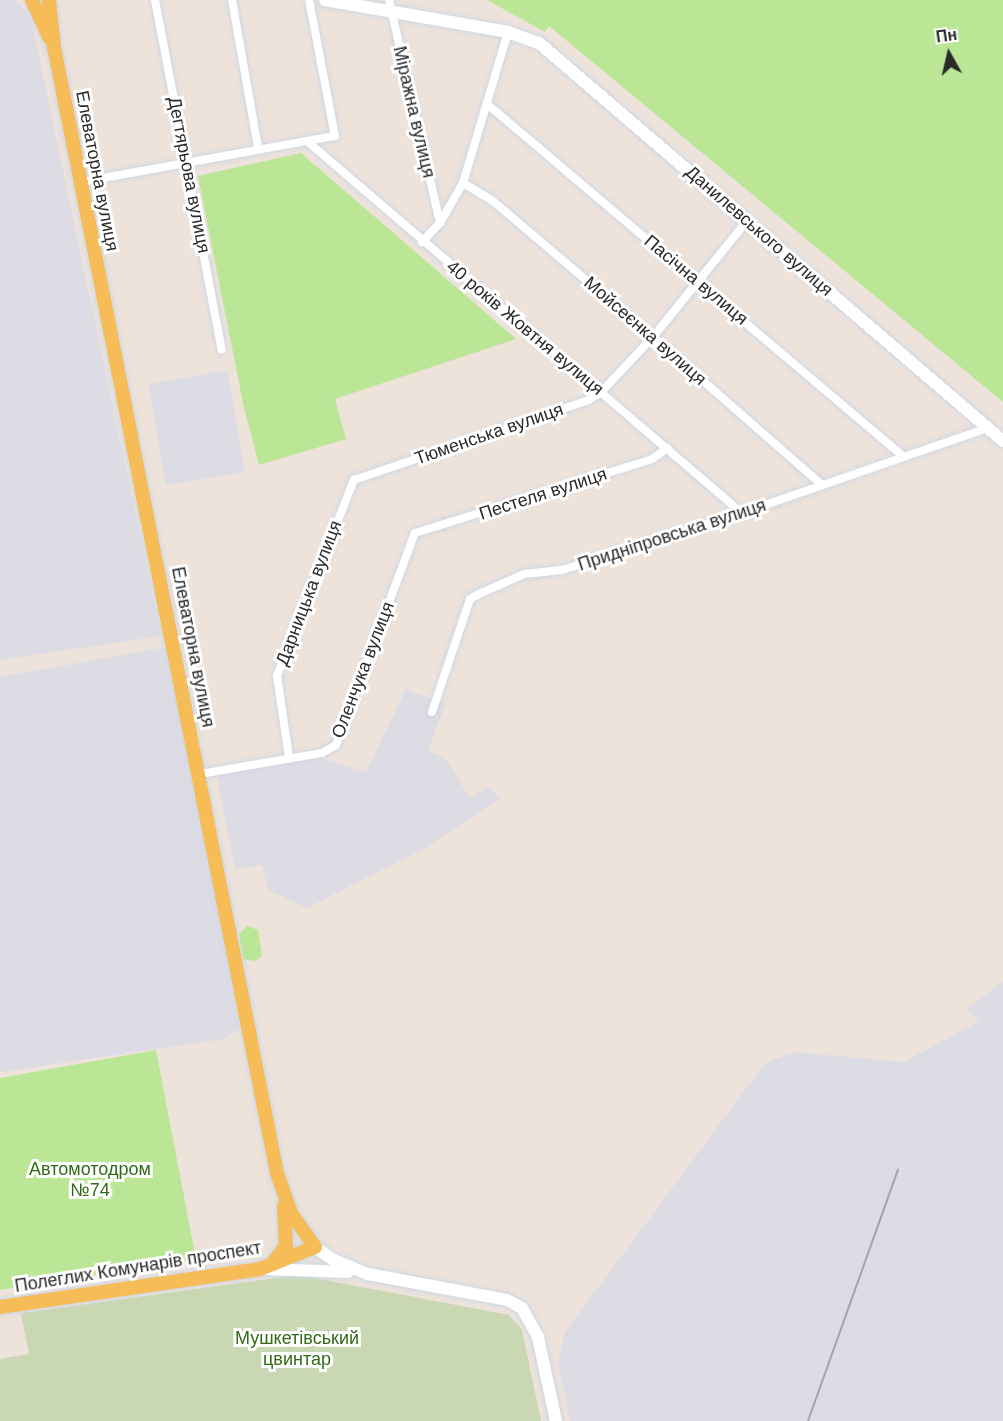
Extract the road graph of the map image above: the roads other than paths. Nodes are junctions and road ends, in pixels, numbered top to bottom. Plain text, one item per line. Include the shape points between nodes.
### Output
1 (32, 0) edge
2 (49, 0) edge
3 (155, 0) edge
4 (232, 0) edge
5 (309, 0) edge
6 (325, 0) edge
7 (390, 6) edge
8 (508, 32) junction
9 (54, 47) junction
10 (487, 104) junction
11 (308, 142) junction
12 (258, 148) junction
13 (188, 162) junction
14 (81, 182) junction
15 (463, 183) junction
16 (747, 221) junction
17 (440, 223) junction
18 (422, 242) junction
19 (698, 282) junction
20 (653, 337) junction
21 (222, 350) dead end
22 (602, 392) junction
23 (987, 428) junction
24 (1003, 441) edge
25 (668, 448) junction
26 (904, 457) junction
27 (822, 485) junction
28 (345, 501) joint
29 (742, 513) junction
30 (415, 533) joint
31 (432, 712) dead end
32 (289, 757) junction
33 (200, 774) junction
34 (282, 1194) junction
35 (315, 1247) junction
36 (260, 1269) junction
37 (368, 1274) junction
38 (0, 1307) edge
39 (556, 1421) edge

1 - 9 main road, Елеваторна вулиця
2 - 9 main road, Елеваторна вулиця
3 - 13 street, Дегтярьова вулиця
4 - 12 street
5 - 11 street via 335,136
6 - 7 street, Данилевського вулиця
7 - 8 street, Данилевського вулиця
7 - 17 street, Міражна вулиця
8 - 10 street
8 - 16 street, Данилевського вулиця via 539,43 555,54
9 - 14 main road, Елеваторна вулиця
10 - 15 street
10 - 19 street, Пасічна вулиця
11 - 12 street
11 - 18 street, 40 років Жовтня вулиця
12 - 13 street
13 - 14 street
13 - 21 street, Дегтярьова вулиця
14 - 33 main road, Елеваторна вулиця
15 - 17 street
15 - 20 street, Мойсеєнка вулиця via 493,201
16 - 19 street, Тюменська вулиця
16 - 23 street, Данилевського вулиця
17 - 18 street
18 - 22 street, 40 років Жовтня вулиця
19 - 20 street, Тюменська вулиця
19 - 26 street, Пасічна вулиця
20 - 22 street, Тюменська вулиця
20 - 27 street, Мойсеєнка вулиця
22 - 25 street, 40 років Жовтня вулиця
22 - 28 street, Тюменська вулиця via 589,400 354,480
23 - 24 street, Данилевського вулиця
23 - 26 street, Придніпровська вулиця
25 - 29 street, 40 років Жовтня вулиця
25 - 30 street, Пестеля вулиця via 651,459
26 - 27 street, Придніпровська вулиця
27 - 29 street, Придніпровська вулиця
28 - 32 street, Дарницька вулиця via 277,675
29 - 31 street, Придніпровська вулиця via 562,570 524,574 470,599
30 - 32 street, Оленчука вулиця via 336,745 322,753
32 - 33 street, Оленчука вулиця
33 - 34 main road, Елеваторна вулиця
34 - 35 main road, Елеваторна вулиця
34 - 36 main road via 286,1246 277,1259
35 - 36 main road, Полеглих Комунарів проспект
35 - 37 street
36 - 37 street via 323,1268
36 - 38 main road, Полеглих Комунарів проспект
37 - 39 street via 507,1300 522,1308 538,1337

